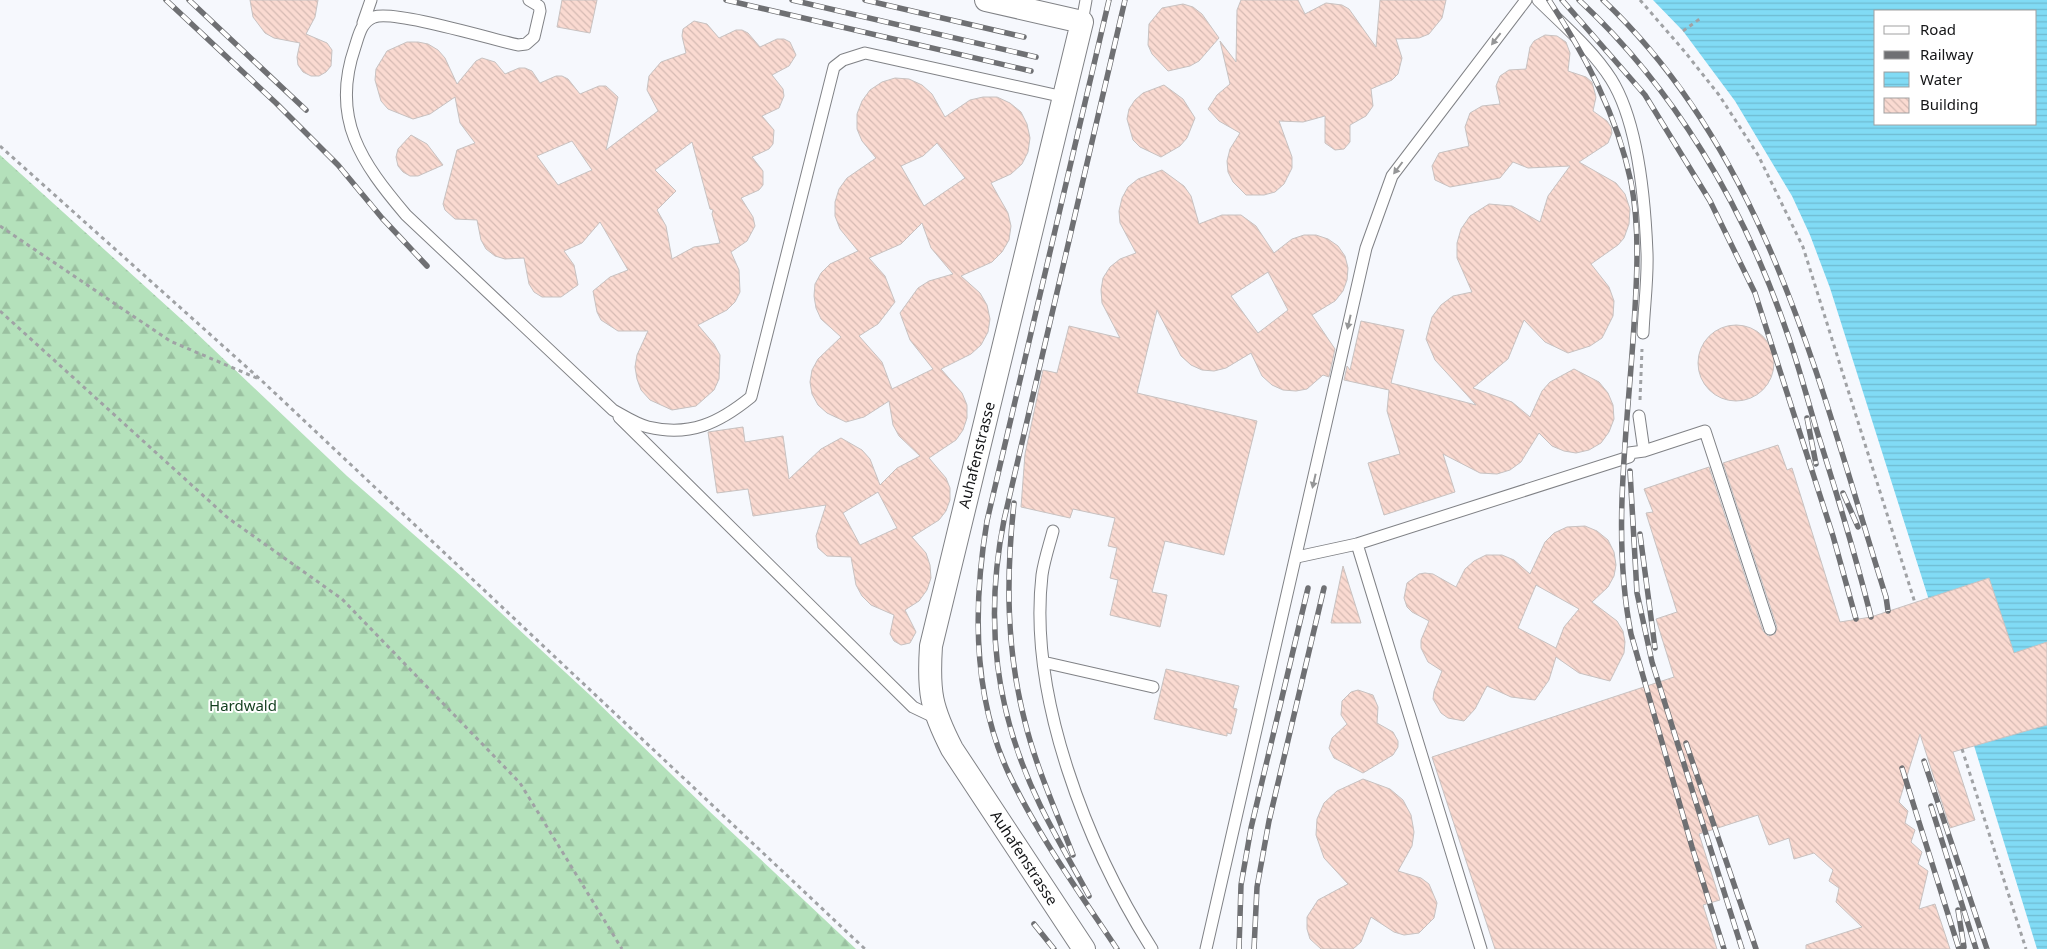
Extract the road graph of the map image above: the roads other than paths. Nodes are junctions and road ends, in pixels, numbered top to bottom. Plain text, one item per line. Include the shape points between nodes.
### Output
1 (371, 0) edge
2 (529, 0) edge
3 (986, 0) edge
4 (1086, 0) edge
5 (1526, 0) edge
6 (1538, 0) edge
7 (1082, 22) junction
8 (364, 23) junction
9 (1064, 97) junction
10 (1643, 333) road end
11 (613, 410) junction
12 (1639, 416) road end
13 (1644, 451) junction
14 (1053, 531) dead end
15 (1357, 544) junction
16 (1297, 557) junction
17 (1770, 629) dead end
18 (1043, 662) junction
19 (1153, 687) dead end
20 (936, 718) junction
21 (1084, 949) edge
22 (1152, 949) edge
23 (1206, 949) edge
24 (1481, 949) edge

1 - 8 lane
2 - 8 lane via 539,6 540,11 534,37 526,44 518,45 394,15 373,17
3 - 7 street
4 - 7 lane
5 -> 16 lane via 1392,176 1366,248
6 - 10 lane via 1595,57 1625,109 1638,169 1647,254
7 - 9 street, Auhafenstrasse
8 - 11 lane via 354,51 346,92 350,123 359,152 378,182 406,215
9 - 11 lane via 865,54 843,60 834,67 751,397 706,426 676,430 647,427
9 - 20 street, Auhafenstrasse via 931,646 929,682
11 - 20 lane via 913,707
12 - 13 lane
13 - 15 lane via 1629,453 1629,457
13 - 17 lane via 1705,431
14 - 18 lane via 1042,575
15 - 16 lane
15 - 24 lane
16 - 23 lane
18 - 19 lane
18 - 22 lane via 1056,735 1097,848 1124,906
20 - 21 street, Auhafenstrasse via 952,749

